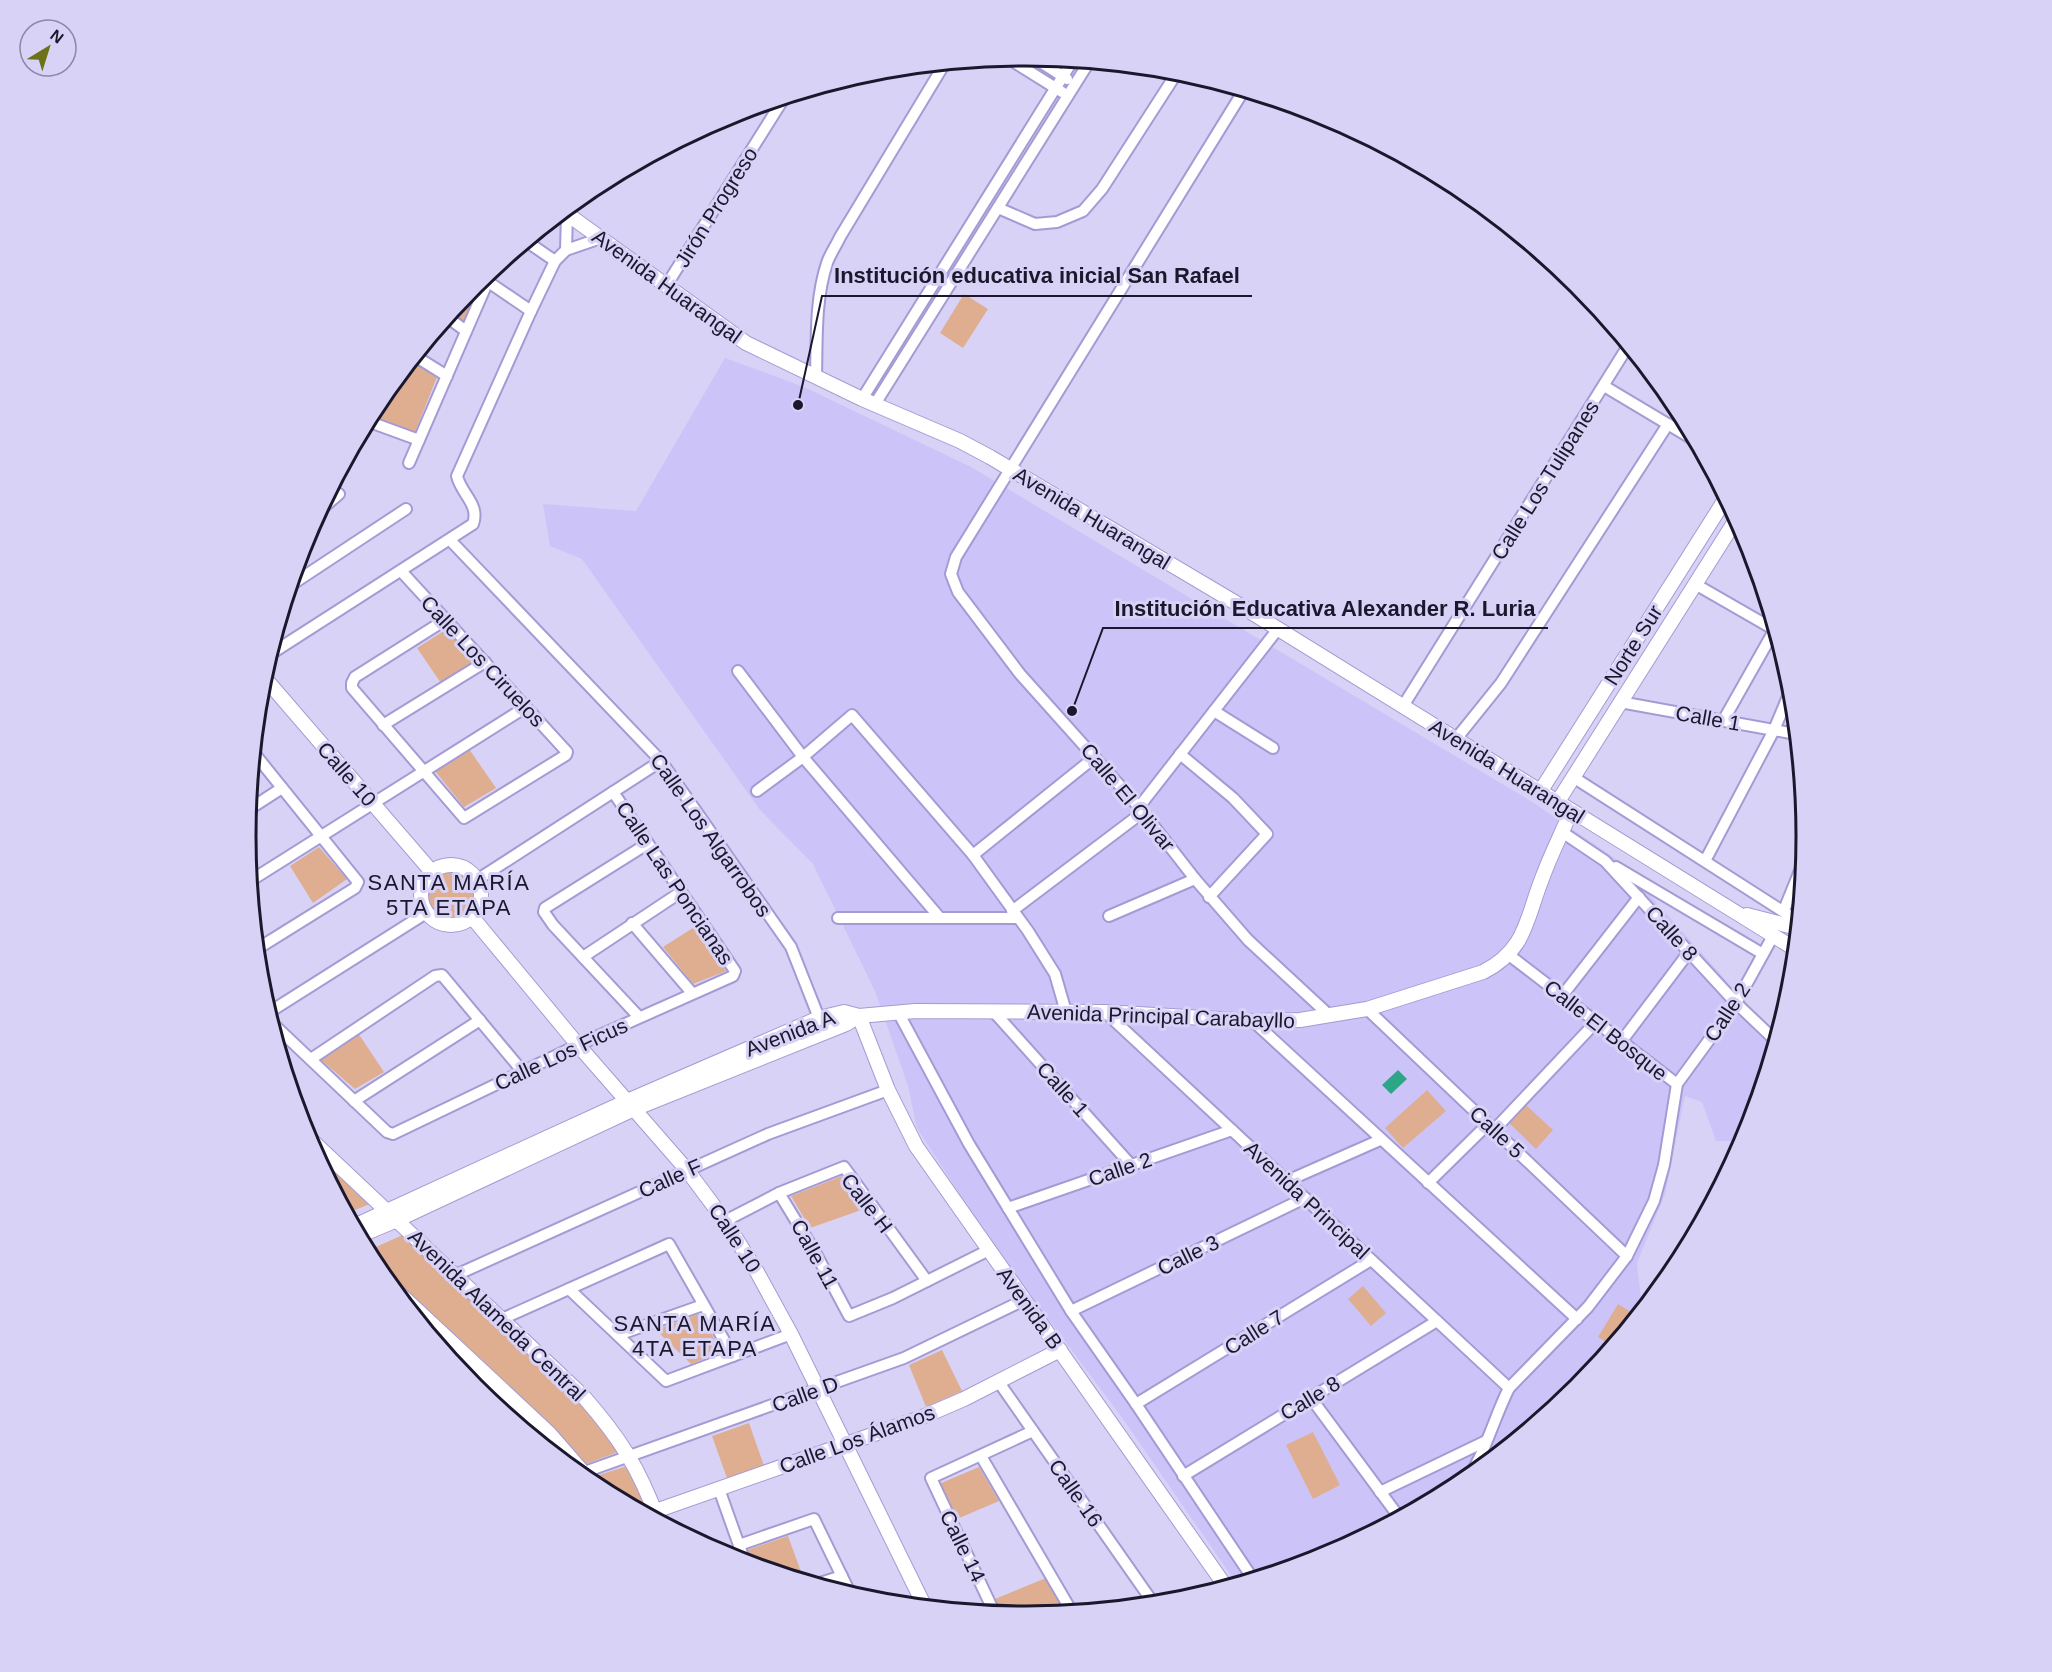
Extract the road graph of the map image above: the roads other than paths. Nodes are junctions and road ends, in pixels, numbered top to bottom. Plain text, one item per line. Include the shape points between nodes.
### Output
1 (1020, 66) edge
2 (1048, 67) edge
3 (1068, 68) edge
4 (1084, 69) edge
5 (940, 72) edge
6 (1063, 76) junction
7 (1171, 80) edge
8 (1075, 83) junction
9 (1056, 89) junction
10 (1068, 96) junction
11 (1240, 97) edge
12 (778, 107) edge
13 (998, 208) junction
14 (573, 214) edge
15 (568, 218) edge
16 (601, 238) junction
17 (532, 245) edge
18 (566, 250) junction
19 (555, 261) junction
20 (491, 283) edge
21 (666, 286) junction
22 (479, 295) edge
23 (531, 311) junction
24 (453, 322) edge
25 (466, 331) junction
26 (1624, 351) edge
27 (421, 360) edge
28 (447, 376) junction
29 (816, 377) junction
30 (1604, 386) junction
31 (868, 401) junction
32 (376, 424) edge
33 (1668, 424) junction
34 (1681, 432) edge
35 (419, 440) junction
36 (409, 463) dead end
37 (1010, 469) junction
38 (339, 494) dead end
39 (333, 499) edge
40 (1721, 505) edge
41 (406, 509) dead end
42 (1731, 527) edge
43 (450, 540) junction
44 (401, 571) junction
45 (301, 579) edge
46 (1695, 584) junction
47 (445, 620) junction
48 (1766, 625) edge
49 (1278, 629) junction
50 (1770, 638) edge
51 (280, 645) edge
52 (485, 662) junction
53 (738, 671) dead end
54 (271, 685) edge
55 (1620, 702) junction
56 (1784, 705) edge
57 (1403, 706) junction
58 (526, 707) junction
59 (1214, 711) junction
60 (1723, 721) junction
61 (383, 725) junction
62 (1773, 730) junction
63 (1789, 733) edge
64 (1456, 739) junction
65 (1273, 748) dead end
66 (1180, 754) junction
67 (803, 757) junction
68 (1095, 757) junction
69 (260, 761) edge
70 (662, 761) junction
71 (423, 771) junction
72 (1573, 777) junction
73 (282, 788) junction
74 (758, 790) dead end
75 (613, 792) junction
76 (1540, 792) junction
77 (372, 803) junction
78 (1557, 803) junction
79 (257, 804) edge
80 (1141, 810) junction
81 (1571, 811) junction
82 (1562, 832) junction
83 (321, 836) junction
84 (647, 844) junction
85 (973, 855) junction
86 (1605, 861) junction
87 (1706, 861) junction
88 (432, 872) junction
89 (258, 876) edge
90 (1195, 879) junction
91 (477, 880) junction
92 (1794, 885) edge
93 (681, 892) junction
94 (1209, 897) junction
95 (1639, 897) junction
96 (1784, 910) junction
97 (426, 913) junction
98 (1739, 913) junction
99 (1015, 915) junction
100 (1109, 916) dead end
101 (1791, 916) edge
102 (472, 917) junction
103 (838, 918) dead end
104 (940, 918) junction
105 (632, 923) junction
106 (1790, 926) edge
107 (1773, 936) junction
108 (264, 944) edge
109 (1788, 945) edge
110 (1689, 952) junction
111 (1763, 954) junction
112 (1509, 955) junction
113 (583, 957) junction
114 (735, 974) joint
115 (692, 993) junction
116 (1562, 996) junction
117 (1736, 1003) junction
118 (276, 1008) edge
119 (1367, 1009) junction
120 (898, 1012) junction
121 (994, 1012) junction
122 (1066, 1012) junction
123 (1105, 1012) junction
124 (859, 1016) junction
125 (1330, 1016) junction
126 (639, 1017) junction
127 (819, 1018) junction
128 (480, 1020) junction
129 (1253, 1021) junction
130 (1596, 1022) junction
131 (281, 1031) edge
132 (1770, 1035) edge
133 (1621, 1042) junction
134 (578, 1045) junction
135 (311, 1059) junction
136 (523, 1072) junction
137 (1677, 1084) junction
138 (615, 1087) junction
139 (888, 1090) junction
140 (354, 1101) junction
141 (631, 1105) junction
142 (611, 1108) junction
143 (1491, 1127) junction
144 (1232, 1130) junction
145 (1380, 1140) junction
146 (324, 1152) edge
147 (1131, 1165) junction
148 (687, 1170) junction
149 (1287, 1181) junction
150 (1428, 1183) junction
151 (780, 1193) junction
152 (1305, 1198) junction
153 (1008, 1208) junction
154 (393, 1216) junction
155 (725, 1221) junction
156 (361, 1224) edge
157 (366, 1232) edge
158 (989, 1250) junction
159 (1628, 1256) junction
160 (1371, 1260) junction
161 (456, 1275) junction
162 (927, 1281) junction
163 (569, 1289) junction
164 (1024, 1300) junction
165 (704, 1305) junction
166 (1071, 1311) junction
167 (502, 1319) junction
168 (1577, 1319) junction
169 (1437, 1321) junction
170 (431, 1325) edge
171 (791, 1334) junction
172 (618, 1335) junction
173 (1060, 1350) junction
174 (733, 1356) junction
175 (491, 1379) junction
176 (998, 1381) junction
177 (486, 1384) edge
178 (1509, 1388) junction
179 (819, 1389) junction
180 (1311, 1398) junction
181 (1136, 1404) junction
182 (1033, 1431) junction
183 (1486, 1441) junction
184 (845, 1444) junction
185 (566, 1453) edge
186 (630, 1456) junction
187 (981, 1456) junction
188 (1480, 1458) edge
189 (593, 1472) edge
190 (1183, 1476) junction
191 (719, 1489) junction
192 (1380, 1492) junction
193 (652, 1509) edge
194 (1395, 1512) edge
195 (659, 1513) edge
196 (739, 1545) junction
197 (741, 1551) edge
198 (1249, 1573) edge
199 (842, 1576) junction
200 (828, 1580) edge
201 (1222, 1581) edge
202 (846, 1584) edge
203 (1148, 1596) edge
204 (921, 1598) edge
205 (1068, 1604) edge
206 (991, 1605) edge

1 - 9 street
2 - 6 street
3 - 6 street
4 - 8 street
5 - 29 street via 827,262 817,316
6 - 8 street
6 - 9 street
7 - 13 street via 1102,189 1083,210 1057,222 1035,224
8 - 10 street
9 - 10 street
9 - 31 street
10 - 13 street
11 - 37 street
12 - 21 street, Jirón Progreso
13 - 31 street
14 - 16 street, Avenida Huarangal
15 - 18 street
16 - 18 street
16 - 21 street, Avenida Huarangal
17 - 19 street
18 - 19 street
19 - 23 street
20 - 23 street
21 - 29 street, Avenida Huarangal via 746,343
22 - 25 street
23 - 43 street via 457,476 476,517 473,524
24 - 25 street
25 - 28 street
26 - 30 street, Calle Los Tulipanes
27 - 28 street
28 - 35 street
29 - 31 street, Avenida Huarangal
30 - 33 street
30 - 57 street, Calle Los Tulipanes
31 - 37 street, Avenida Huarangal via 970,446
32 - 35 street
33 - 34 street
33 - 64 street via 1502,683
35 - 36 street
37 - 49 street, Avenida Huarangal
37 - 68 street, Calle El Olivar via 956,557 951,574 958,592 1020,674
38 - 39 street
40 - 76 street, Norte Sur
41 - 45 street
42 - 46 street, Norte Sur
43 - 44 street
43 - 70 street, Calle Los Algarrobos
44 - 47 street, Calle Los Ciruelos
44 - 51 street
46 - 48 street
46 - 55 street, Norte Sur
47 - 52 street, Calle Los Ciruelos
47 - 61 street via 352,683
49 - 57 street, Avenida Huarangal
49 - 59 street
50 - 60 street
52 - 58 street, Calle Los Ciruelos
52 - 61 street
53 - 67 street
54 - 77 street, Calle 10
55 - 60 street, Calle 1
55 - 72 street, Norte Sur
56 - 62 street
57 - 64 street, Avenida Huarangal
58 - 71 street
58 - 71 street, Calle Los Ciruelos via 566,755 466,817
59 - 65 street
59 - 66 street
60 - 62 street, Calle 1
61 - 71 street
62 - 63 street, Calle 1
62 - 87 street
64 - 76 street, Avenida Huarangal
66 - 80 street
66 - 94 street via 1233,798 1267,834
67 - 74 street
67 - 85 street via 852,715
67 - 104 street
68 - 80 street, Calle El Olivar
68 - 85 street
69 - 73 street
70 - 75 street
70 - 127 street, Calle Los Algarrobos via 790,947
71 - 77 street
72 - 78 street, Norte Sur
72 - 87 street
73 - 79 street
73 - 83 street
75 - 84 street, Calle Las Poncianas
75 - 91 street
76 - 78 street, Avenida Huarangal
77 - 83 street
77 - 88 street, Calle 10
78 - 81 street, Avenida Huarangal
80 - 90 street, Calle El Olivar
80 - 99 street
81 - 82 street, Avenida Principal Carabayllo
81 - 98 street, Avenida Huarangal
82 - 86 street, Calle 8
82 - 112 street, Avenida Principal Carabayllo via 1525,930
83 - 89 street
83 - 108 street via 357,879 357,885
84 - 93 street, Calle Las Poncianas
84 - 113 street via 545,908 546,916
85 - 99 street
86 - 95 street, Calle 8
86 - 111 street
87 - 96 street
88 - 91 street via 451,865 470,872
88 - 97 street via 422,887
90 - 94 street, Calle El Olivar
90 - 100 street
91 - 102 street via 481,899
92 - 96 street
93 - 105 street
93 - 114 street, Calle Las Poncianas
94 - 125 street, Calle El Olivar via 1248,940
95 - 110 street, Calle 8
95 - 116 street
96 - 101 street
97 - 102 street via 453,926
97 - 118 street
98 - 106 street, Avenida Huarangal
98 - 107 street, Avenida Huarangal
99 - 104 street
99 - 122 street via 1055,974
102 - 134 street, Calle 10
103 - 104 street
105 - 113 street
105 - 115 street
107 - 109 street, Avenida Huarangal
107 - 111 street, Calle 2
110 - 117 street, Calle 8
110 - 133 street
111 - 117 street, Calle 2
112 - 116 street, Calle El Bosque
112 - 119 street, Avenida Principal Carabayllo via 1483,972
113 - 126 street
114 - 115 street, Calle Los Ficus
115 - 126 street, Calle Los Ficus
116 - 130 street, Calle El Bosque
117 - 132 street, Calle 8
117 - 137 street, Calle 2
119 - 125 street, Avenida Principal Carabayllo
119 - 143 street, Calle 5
120 - 121 street, Avenida Principal Carabayllo
120 - 124 street, Avenida Principal Carabayllo
120 - 153 street, Avenida B
121 - 122 street, Avenida Principal Carabayllo
121 - 147 street, Calle 1
122 - 123 street, Avenida Principal Carabayllo
123 - 129 street, Avenida Principal Carabayllo
123 - 144 street, Avenida Principal
124 - 127 street, Avenida A via 844,1012
124 - 139 street, Avenida B
124 - 141 street, Avenida A
125 - 129 street, Avenida Principal Carabayllo
126 - 134 street, Calle Los Ficus
127 - 141 street, Avenida A
128 - 135 street via 438,975
128 - 136 street
128 - 140 street
129 - 145 street
130 - 133 street, Calle El Bosque
130 - 143 street
131 - 135 street
133 - 137 street, Calle El Bosque
134 - 136 street, Calle Los Ficus
134 - 138 street, Calle 10
135 - 140 street
136 - 140 street, Calle Los Ficus via 393,1134
137 - 159 street, Calle El Bosque via 1654,1201
138 - 141 street, Calle 10
138 - 142 street
139 - 148 street, Calle F
139 - 158 street, Avenida B via 916,1146
141 - 142 street, Avenida A
141 - 148 street, Calle 10
141 - 154 street, Avenida A
142 - 154 street, Avenida A
143 - 150 street
143 - 159 street, Calle 5
144 - 147 street, Calle 2
144 - 149 street, Avenida Principal
145 - 149 street
145 - 150 street
146 - 154 street, Avenida Alameda Central
147 - 153 street, Calle 2
148 - 155 street, Calle 10
148 - 161 street, Calle F
149 - 152 street, Avenida Principal
150 - 168 street
151 - 155 street, Calle H
151 - 162 street, Calle H via 844,1167
151 - 162 street, Calle 11 via 849,1316
152 - 160 street, Avenida Principal
152 - 166 street, Calle 3
153 - 166 street, Avenida B
154 - 156 street, Avenida A
154 - 157 street, Avenida A
154 - 161 street, Avenida Alameda Central
155 - 171 street, Calle 10
158 - 162 street
158 - 164 street, Avenida B
159 - 168 street, Calle El Bosque
160 - 169 street, Avenida Principal
160 - 181 street, Calle 7
161 - 167 street, Avenida Alameda Central
163 - 165 street via 669,1244
163 - 167 street
163 - 172 street
164 - 173 street, Avenida B
164 - 179 street, Calle D via 904,1358
165 - 172 street
165 - 174 street
166 - 181 street, Avenida B
167 - 186 street, Avenida Alameda Central via 583,1396
168 - 178 street, Calle El Bosque
169 - 178 street, Avenida Principal
169 - 180 street, Calle 8
170 - 175 street
171 - 174 street
171 - 179 street, Calle 10
172 - 174 street via 666,1381
173 - 176 street, Calle Los Álamos
173 - 201 street, Avenida B
175 - 177 street
175 - 185 street via 549,1432
176 - 182 street, Calle 16
176 - 184 street, Calle Los Álamos via 920,1418
178 - 183 street
179 - 184 street, Calle 10
179 - 186 street, Calle D
180 - 190 street, Calle 8
180 - 192 street
181 - 190 street, Avenida B
182 - 187 street
182 - 203 street, Calle 16
183 - 188 street
183 - 192 street
184 - 191 street, Calle Los Álamos
184 - 204 street, Calle 10
186 - 189 street, Calle D
186 - 193 street, Avenida Alameda Central
187 - 205 street
187 - 206 street, Calle 14 via 931,1478
190 - 198 street, Avenida B
191 - 195 street, Calle Los Álamos
191 - 196 street
192 - 194 street
196 - 197 street
196 - 199 street via 814,1519
199 - 200 street
199 - 202 street

